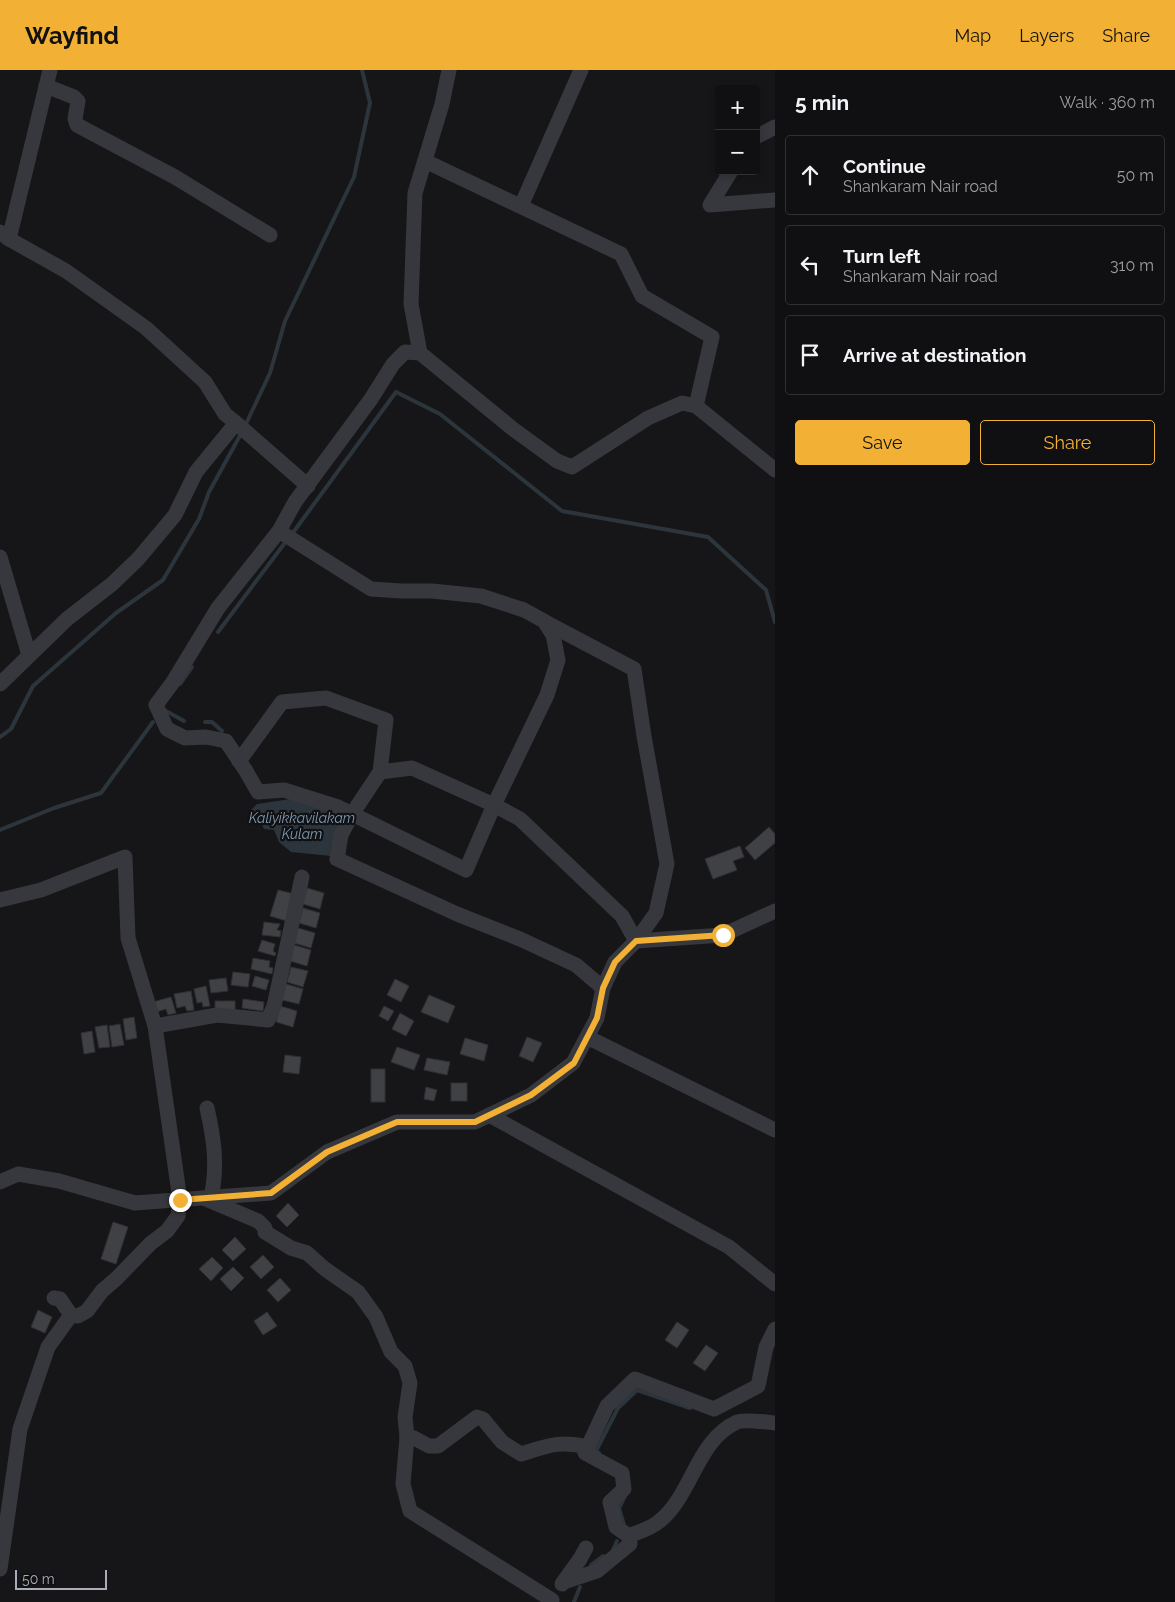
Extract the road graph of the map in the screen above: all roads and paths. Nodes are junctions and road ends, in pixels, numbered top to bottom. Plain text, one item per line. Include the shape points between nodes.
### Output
1 (50, 70) edge
2 (449, 70) edge
3 (581, 70) edge
4 (46, 86) junction
5 (775, 127) edge
6 (760, 136) edge
7 (425, 161) junction
8 (729, 175) edge
9 (775, 200) edge
10 (521, 206) junction
11 (4, 235) edge
12 (270, 235) dead end
13 (420, 353) junction
14 (696, 406) junction
15 (236, 424) junction
16 (775, 470) edge
17 (308, 486) junction
18 (286, 535) junction
19 (0, 557) edge
20 (544, 621) junction
21 (29, 655) junction
22 (0, 684) edge
23 (240, 761) junction
24 (380, 772) junction
25 (494, 805) junction
26 (352, 814) junction
27 (302, 877) dead end
28 (0, 900) edge
29 (775, 911) edge
30 (636, 941) junction
31 (603, 988) junction
32 (155, 1026) junction
33 (587, 1037) junction
34 (207, 1108) dead end
35 (489, 1116) junction
36 (775, 1130) edge
37 (0, 1182) edge
38 (207, 1198) junction
39 (180, 1200) junction
40 (775, 1284) edge
41 (54, 1298) dead end
42 (71, 1315) junction
43 (775, 1329) edge
44 (738, 1410) junction
45 (775, 1423) edge
46 (407, 1438) junction
47 (587, 1447) junction
48 (629, 1536) junction
49 (586, 1548) dead end
50 (0, 1570) edge
51 (564, 1582) junction
52 (551, 1601) edge

1 - 4 street
2 - 7 street
3 - 10 street
4 - 11 street
4 - 12 street via 78,101 77,125 176,177
5 - 6 street
7 - 10 street
7 - 13 street via 415,193 410,304
8 - 9 street via 710,205
10 - 14 street via 621,254 642,296 712,337
11 - 15 street via 66,272 146,328 205,382 225,414
13 - 14 street via 513,429 557,462 572,467 648,418 682,403
13 - 17 street via 405,352 393,364
14 - 16 street
15 - 17 street
15 - 21 street via 196,472 175,515 138,558
17 - 18 street via 296,502
18 - 20 street via 371,588 481,596 524,610
18 - 23 street via 218,608 156,705 167,729 185,738 206,737 226,742
19 - 21 street
20 - 25 street via 553,635 558,660 547,695
20 - 30 street via 634,669 668,864 656,913
21 - 22 street
23 - 24 street via 282,702 326,698 386,720
23 - 26 street via 258,792 284,790
24 - 25 street via 412,768
24 - 26 street
25 - 26 street via 466,870
25 - 30 street via 520,819 622,916
26 - 31 street via 341,835 337,859 576,965
27 - 32 street via 274,1006 268,1020 217,1015
28 - 32 street via 41,890 125,857 128,938
29 - 30 street via 723,935
30 - 31 street via 615,962
31 - 33 street via 597,1018
32 - 39 street
33 - 35 street via 574,1063 531,1095
33 - 36 street
34 - 38 street via 216,1157 215,1182
35 - 38 street via 475,1122 397,1122 327,1152 271,1193
35 - 40 street via 729,1247
37 - 39 street via 18,1174 59,1181 135,1203
38 - 39 street
38 - 46 street via 258,1221 268,1235 307,1253 358,1292 376,1317 391,1352 405,1366 410,1383 405,1417
39 - 42 street via 178,1216 166,1231 102,1291 87,1311 78,1316
41 - 42 street via 60,1299
42 - 50 street via 48,1347 20,1429
43 - 44 street via 766,1348 758,1386
44 - 45 street
44 - 47 street via 714,1409 635,1379 607,1406
44 - 48 street via 725,1430 710,1444 679,1498 657,1523
46 - 47 street via 438,1446 476,1417 483,1419 502,1442 521,1454 557,1443
46 - 52 street via 403,1484 410,1511
47 - 48 street via 584,1452 622,1473 624,1489 610,1502 616,1527
48 - 51 street via 630,1544 597,1571
49 - 51 street
51 - 52 street

